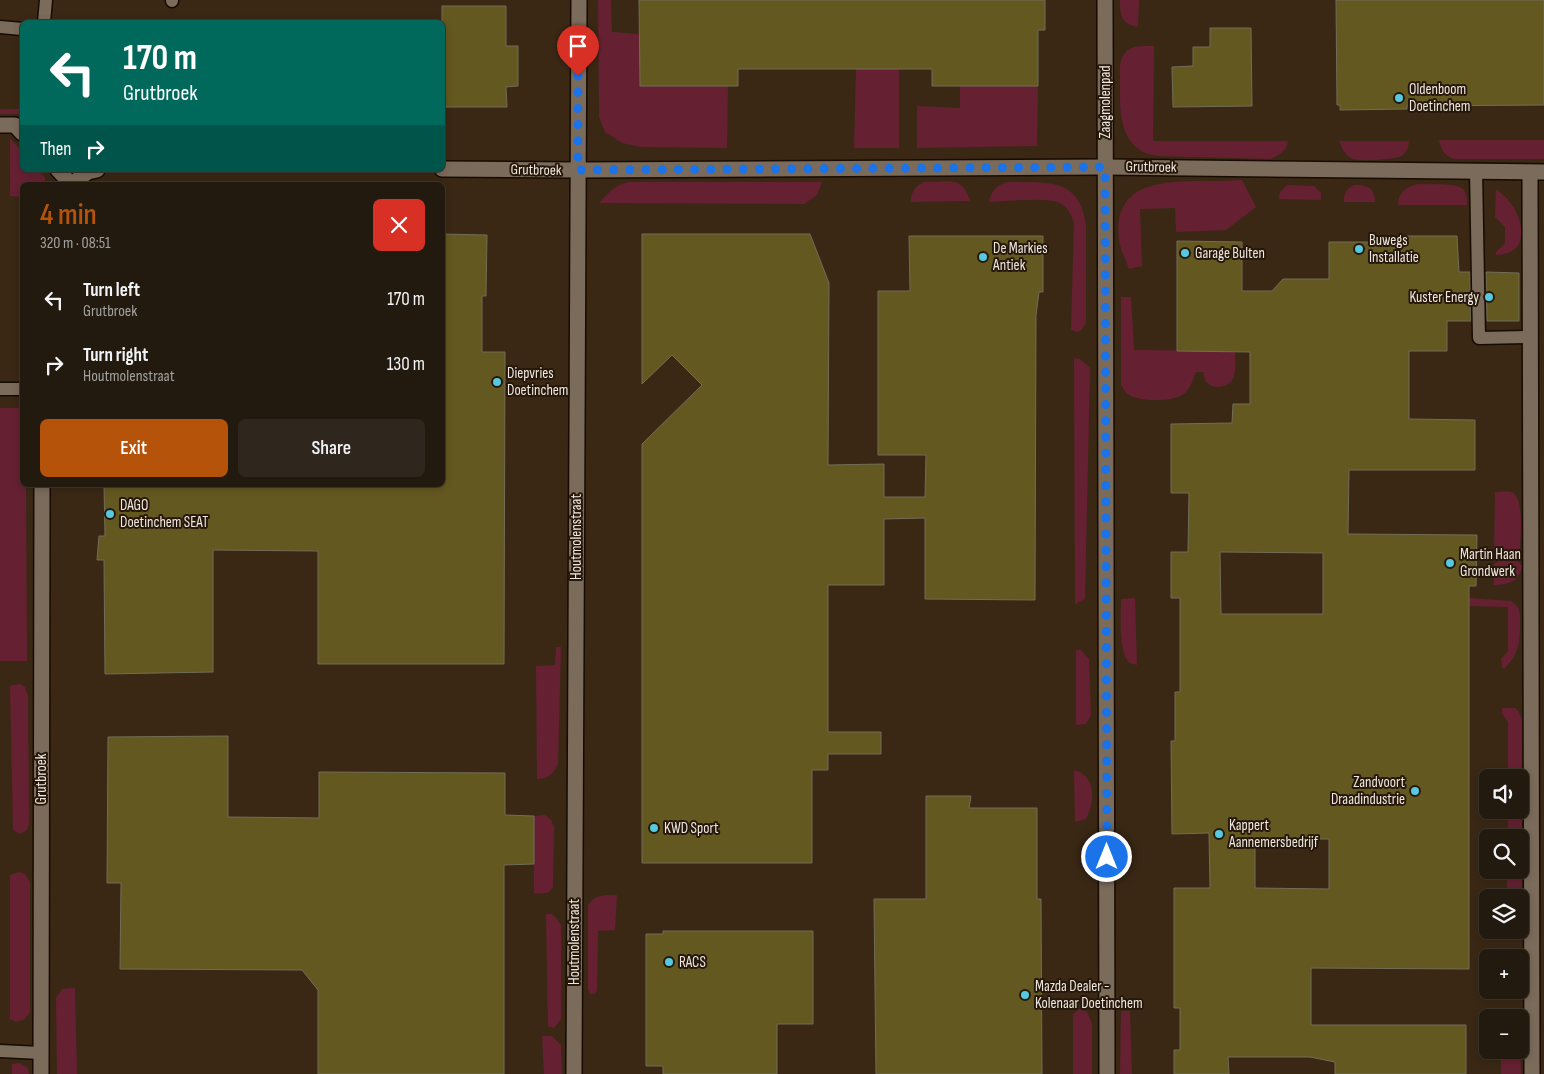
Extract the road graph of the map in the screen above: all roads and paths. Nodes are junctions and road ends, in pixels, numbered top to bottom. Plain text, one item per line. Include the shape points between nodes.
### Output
1 (46, 0) edge
2 (579, 0) edge
3 (1105, 0) edge
4 (44, 20) edge
5 (0, 27) edge
6 (20, 29) edge
7 (0, 125) edge
8 (20, 131) edge
9 (1105, 167) junction
10 (445, 169) edge
11 (578, 170) junction
12 (1476, 170) junction
13 (60, 172) edge
14 (88, 172) edge
15 (1537, 172) edge
16 (68, 182) edge
17 (74, 182) edge
18 (1531, 337) junction
19 (0, 389) edge
20 (20, 389) edge
21 (42, 487) edge
22 (0, 1051) edge
23 (40, 1053) junction
24 (40, 1074) edge
25 (574, 1074) edge
26 (1107, 1074) edge
27 (1532, 1074) edge

1 - 4 lane
2 - 11 street, Houtmolenstraat
3 - 9 street, Zaagmolenpad
5 - 6 lane
7 - 8 street via 15,125
9 - 11 street, Grutbroek
9 - 12 street, Grutbroek
9 - 26 street, Zaagmolenpad
10 - 11 street, Grutbroek
11 - 25 street, Houtmolenstraat
12 - 15 street, Grutbroek
12 - 18 lane via 1479,338
13 - 16 street
14 - 17 street
15 - 18 street, Grutbroek
18 - 27 street, Grutbroek
19 - 20 lane
21 - 23 street, Grutbroek
22 - 23 lane
23 - 24 street, Grutbroek

